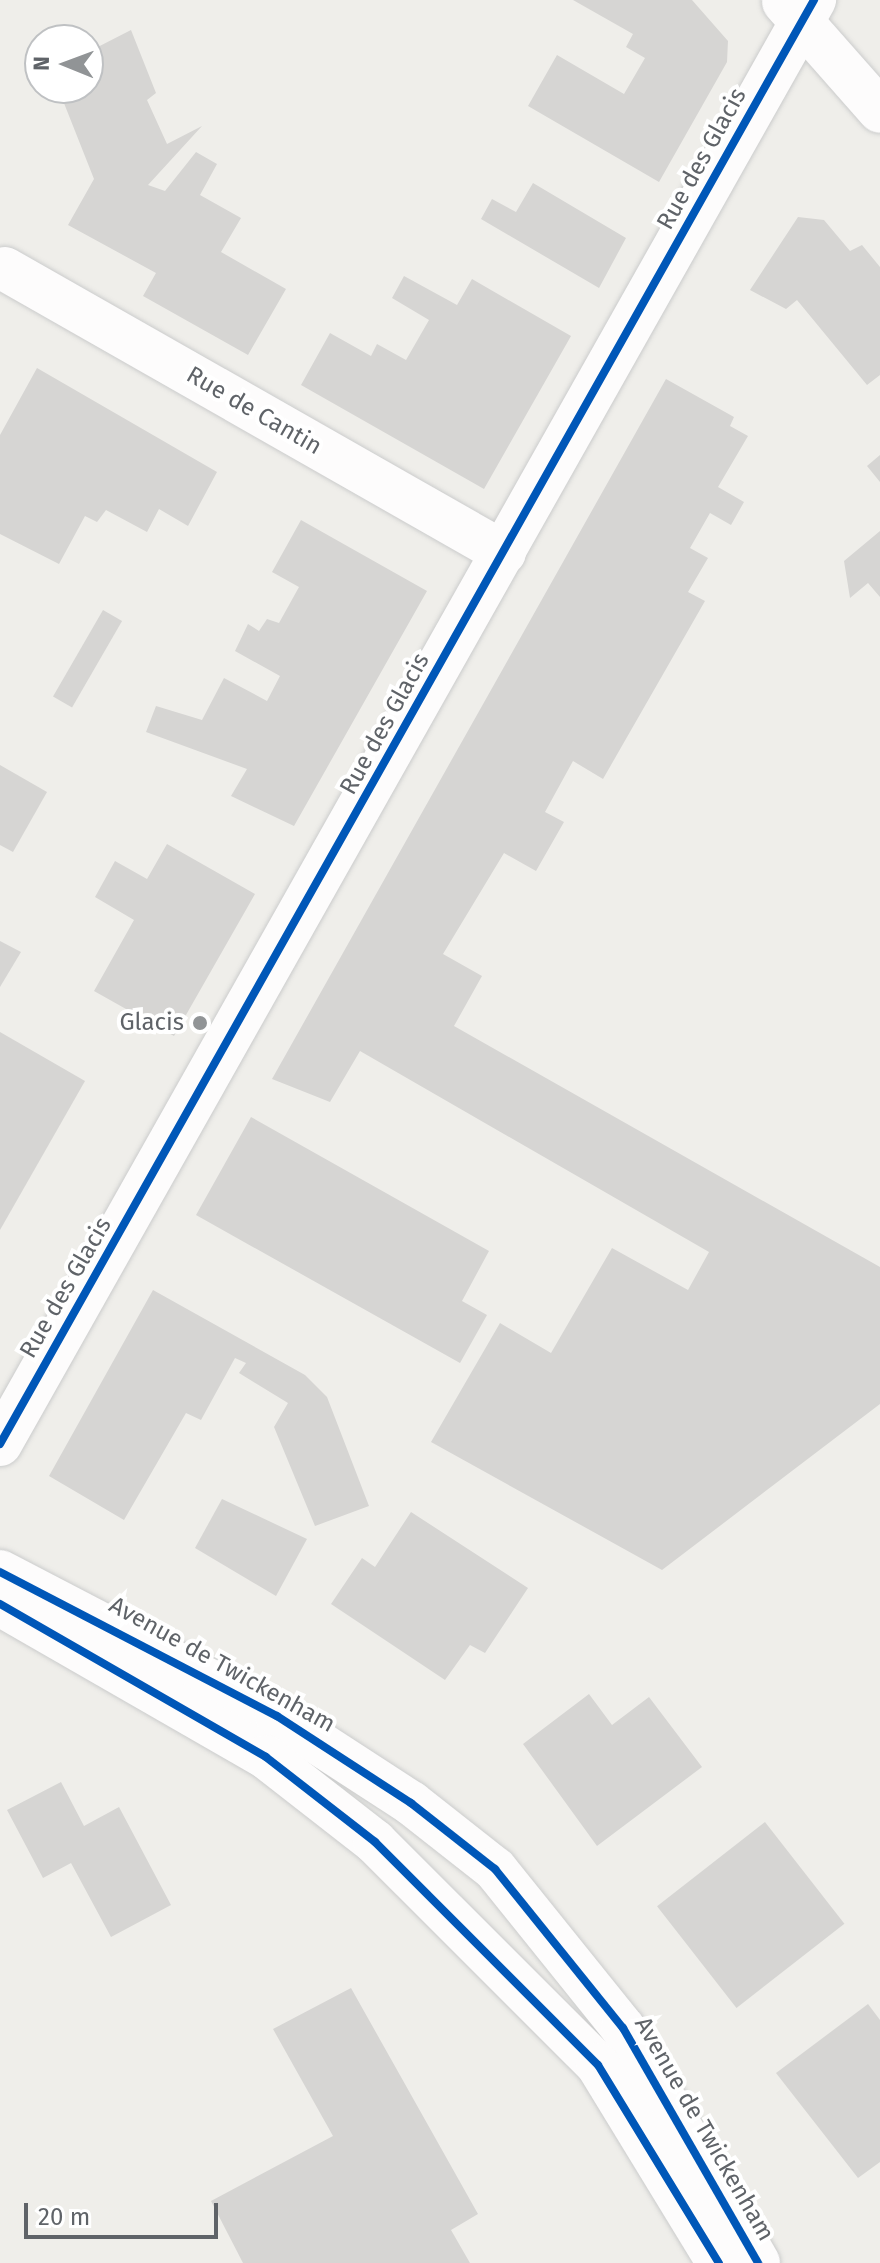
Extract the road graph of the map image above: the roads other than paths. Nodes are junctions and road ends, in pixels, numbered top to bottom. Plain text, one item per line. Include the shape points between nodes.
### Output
1 (799, 7) edge
2 (880, 111) edge
3 (5, 269) dead end
4 (504, 553) junction
5 (0, 1444) edge
6 (0, 1572) edge
7 (0, 1604) edge
8 (719, 2263) edge
9 (758, 2263) edge

1 - 2 street
1 - 4 street, Rue des Glacis
3 - 4 street, Rue de Cantin
4 - 5 street, Rue des Glacis
6 - 9 street, Avenue de Twickenham via 277,1716 411,1803 495,1869 623,2028
7 - 8 street via 266,1757 364,1832 578,2040 622,2098

